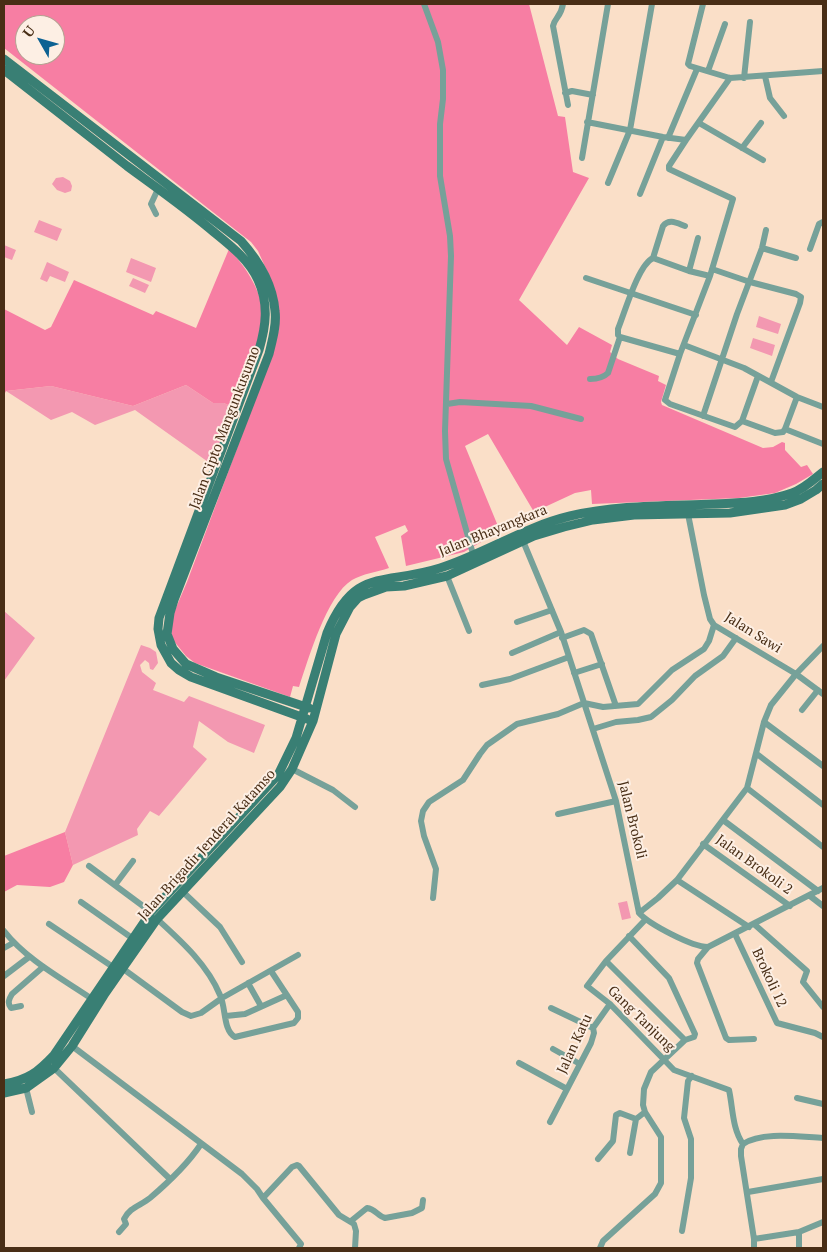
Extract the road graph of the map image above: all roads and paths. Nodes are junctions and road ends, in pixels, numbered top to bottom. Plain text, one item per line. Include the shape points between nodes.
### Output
1 (424, 4) edge
2 (563, 4) edge
3 (608, 4) edge
4 (652, 4) edge
5 (703, 4) edge
6 (750, 22) dead end
7 (726, 24) dead end
8 (4, 59) edge
9 (697, 68) junction
10 (4, 70) edge
11 (708, 71) junction
12 (823, 71) edge
13 (765, 76) junction
14 (730, 78) junction
15 (744, 78) junction
16 (571, 92) junction
17 (592, 95) junction
18 (52, 102) junction
19 (568, 106) dead end
20 (784, 116) dead end
21 (587, 122) junction
22 (699, 123) junction
23 (762, 123) dead end
24 (630, 130) junction
25 (666, 137) junction
26 (686, 140) junction
27 (742, 148) junction
28 (582, 158) dead end
29 (763, 160) dead end
30 (608, 182) dead end
31 (158, 189) junction
32 (640, 194) dead end
33 (156, 214) dead end
34 (823, 222) edge
35 (685, 226) dead end
36 (766, 230) dead end
37 (698, 238) dead end
38 (762, 248) junction
39 (810, 249) dead end
40 (653, 258) junction
41 (796, 258) dead end
42 (689, 271) junction
43 (711, 273) junction
44 (586, 278) dead end
45 (750, 282) junction
46 (632, 293) junction
47 (696, 315) junction
48 (620, 337) junction
49 (684, 345) junction
50 (680, 354) junction
51 (722, 358) junction
52 (758, 376) junction
53 (590, 378) dead end
54 (771, 382) junction
55 (796, 397) junction
56 (447, 404) junction
57 (823, 407) edge
58 (703, 416) junction
59 (581, 419) dead end
60 (742, 421) junction
61 (785, 430) junction
62 (226, 438) junction
63 (236, 441) junction
64 (823, 444) edge
65 (823, 472) edge
66 (823, 484) edge
67 (730, 508) junction
68 (707, 509) junction
69 (688, 514) junction
70 (523, 541) junction
71 (473, 554) junction
72 (447, 576) junction
73 (552, 610) junction
74 (517, 622) dead end
75 (716, 626) junction
76 (469, 631) dead end
77 (562, 635) junction
78 (732, 636) junction
79 (823, 646) edge
80 (512, 653) dead end
81 (569, 657) junction
82 (602, 664) junction
83 (574, 672) junction
84 (796, 674) junction
85 (482, 685) dead end
86 (821, 692) edge
87 (584, 703) junction
88 (305, 706) junction
89 (616, 706) junction
90 (315, 710) junction
91 (802, 710) dead end
92 (302, 718) junction
93 (312, 721) junction
94 (764, 722) junction
95 (592, 727) junction
96 (757, 754) junction
97 (823, 766) edge
98 (292, 769) junction
99 (747, 788) junction
100 (616, 801) junction
101 (823, 805) edge
102 (355, 806) dead end
103 (558, 814) dead end
104 (723, 820) junction
105 (703, 844) junction
106 (823, 847) edge
107 (133, 861) dead end
108 (89, 866) dead end
109 (199, 867) junction
110 (677, 880) junction
111 (114, 885) junction
112 (821, 890) edge
113 (182, 892) junction
114 (810, 896) junction
115 (432, 898) dead end
116 (81, 902) dead end
117 (790, 906) junction
118 (823, 906) edge
119 (639, 913) junction
120 (154, 915) junction
121 (645, 920) junction
122 (49, 924) dead end
123 (751, 925) junction
124 (4, 931) edge
125 (735, 934) junction
126 (629, 936) junction
127 (132, 938) junction
128 (13, 943) junction
129 (708, 947) junction
130 (4, 948) edge
131 (298, 956) dead end
132 (30, 957) junction
133 (606, 961) junction
134 (242, 962) dead end
135 (43, 967) junction
136 (117, 968) junction
137 (271, 970) junction
138 (4, 976) edge
139 (248, 983) junction
140 (287, 995) junction
141 (222, 998) junction
142 (92, 999) junction
143 (610, 1004) junction
144 (21, 1006) dead end
145 (261, 1006) junction
146 (823, 1007) edge
147 (551, 1008) dead end
148 (226, 1016) junction
149 (593, 1028) junction
150 (823, 1028) edge
151 (815, 1033) junction
152 (823, 1037) edge
153 (754, 1039) dead end
154 (685, 1040) junction
155 (72, 1046) junction
156 (553, 1049) dead end
157 (666, 1062) junction
158 (519, 1063) dead end
159 (580, 1064) junction
160 (54, 1068) junction
161 (692, 1076) junction
162 (4, 1084) edge
163 (26, 1088) junction
164 (567, 1089) junction
165 (4, 1093) edge
166 (797, 1098) dead end
167 (823, 1104) edge
168 (32, 1112) dead end
169 (645, 1112) junction
170 (636, 1119) junction
171 (550, 1122) dead end
172 (823, 1138) edge
173 (201, 1144) junction
174 (743, 1144) junction
175 (630, 1153) dead end
176 (598, 1159) dead end
177 (170, 1179) junction
178 (823, 1179) edge
179 (748, 1192) junction
180 (263, 1198) junction
181 (423, 1200) dead end
182 (351, 1222) junction
183 (823, 1222) edge
184 (119, 1232) dead end
185 (682, 1232) dead end
186 (800, 1232) junction
187 (754, 1239) junction
188 (299, 1248) edge
189 (355, 1248) edge
190 (600, 1248) edge
191 (754, 1248) edge
192 (799, 1248) edge

1 - 56 street via 438,42 443,70 440,176 451,256
2 - 16 street via 553,26
3 - 17 street
4 - 24 street
5 - 9 street via 688,64
6 - 15 street
7 - 11 street
8 - 18 main road, Jalan Cipto Mangunkusumo
9 - 11 street
9 - 25 street
10 - 18 main road, Jalan Cipto Mangunkusumo
11 - 14 street
12 - 13 street
13 - 15 street
13 - 20 street via 769,96
14 - 15 street
14 - 22 street
16 - 17 street
16 - 19 street
17 - 21 street
18 - 31 main road, Jalan Cipto Mangunkusumo
18 - 63 main road, Jalan Cipto Mangunkusumo via 241,241 263,273 276,312 274,331 269,354
21 - 24 street
21 - 28 street
22 - 26 street
22 - 27 street
23 - 27 street
24 - 25 street
24 - 30 street
25 - 26 street
25 - 32 street
26 - 43 street via 669,166 670,171 733,199
27 - 29 street
31 - 33 street via 151,204
31 - 62 main road, Jalan Cipto Mangunkusumo via 232,248 253,272 264,298 265,330
34 - 39 street via 819,224
35 - 40 street via 670,221 665,223
36 - 38 street
37 - 42 street
38 - 41 street
38 - 45 street
40 - 42 street
40 - 46 street via 642,269
42 - 43 street
43 - 45 street
43 - 47 street
44 - 46 street
45 - 51 street
45 - 54 street via 801,297
46 - 47 street
46 - 48 street via 618,329
47 - 49 street
48 - 50 street
48 - 53 street via 608,373 600,378
49 - 50 street
49 - 51 street
50 - 58 street via 665,400
51 - 52 street
51 - 58 street
52 - 54 street
52 - 60 street
54 - 55 street
55 - 57 street
55 - 61 street
56 - 59 street via 531,406
56 - 71 street via 446,459
58 - 60 street via 735,427
60 - 61 street via 775,433
61 - 64 street
62 - 63 main road
62 - 92 main road, Jalan Cipto Mangunkusumo via 159,618 161,645 171,663 191,677
63 - 88 main road, Jalan Cipto Mangunkusumo via 172,606 168,634 179,657 196,670
65 - 67 main road, Jalan Bhayangkara via 807,486 792,493
66 - 67 main road, Jalan Bhayangkara via 784,505
67 - 68 main road, Jalan Bhayangkara
68 - 69 main road, Jalan Bhayangkara
68 - 71 main road, Jalan Bhayangkara via 620,507 587,512 542,524
69 - 70 main road, Jalan Bhayangkara via 593,520
69 - 75 street, Jalan Sawi via 704,595 710,619
70 - 72 main road, Jalan Bhayangkara
70 - 73 street, Jalan Brokoli
71 - 88 main road, Jalan Bhayangkara via 430,571 369,583 347,597 327,633
72 - 76 street
72 - 90 main road, Jalan Bhayangkara via 374,590 358,598 336,634
73 - 74 street
73 - 77 street, Jalan Brokoli
75 - 78 street, Jalan Sawi
75 - 89 street via 704,649 672,670 641,702
77 - 80 street
77 - 81 street, Jalan Brokoli
77 - 82 street via 589,631
78 - 84 street, Jalan Sawi
78 - 95 street via 723,656 695,676 651,717
79 - 84 street
81 - 83 street, Jalan Brokoli
81 - 85 street via 510,679
82 - 83 street
82 - 89 street
83 - 87 street, Jalan Brokoli
84 - 86 street, Jalan Sawi
84 - 94 street via 771,705
86 - 91 street
87 - 89 street
87 - 95 street, Jalan Brokoli
87 - 115 street via 510,728 482,750 463,780 424,808 421,820 424,836 436,869
88 - 90 main road, Jalan Cipto Mangunkusumo
88 - 92 main road, Jalan Brigadir Jenderal Katamso
90 - 93 main road, Jalan Brigadir Jenderal Katamso
92 - 93 main road, Jalan Cipto Mangunkusumo
92 - 109 main road, Jalan Brigadir Jenderal Katamso via 278,774
93 - 98 main road, Jalan Brigadir Jenderal Katamso
94 - 96 street
94 - 97 street
95 - 100 street, Jalan Brokoli
96 - 99 street
96 - 101 street
98 - 102 street via 333,790
98 - 109 main road, Jalan Brigadir Jenderal Katamso via 264,806
99 - 104 street
99 - 106 street
100 - 103 street
100 - 119 street, Jalan Brokoli
104 - 105 street
104 - 112 street
105 - 110 street
105 - 117 street, Jalan Brokoli 2
107 - 111 street
108 - 111 street
109 - 113 main road, Jalan Brigadir Jenderal Katamso
109 - 120 main road, Jalan Brigadir Jenderal Katamso
110 - 119 street
110 - 123 street
111 - 120 street
112 - 114 street
113 - 120 main road, Jalan Brigadir Jenderal Katamso
113 - 134 street via 220,928
114 - 117 street
114 - 118 street
116 - 127 street
117 - 123 street
119 - 121 street, Jalan Brokoli
120 - 127 main road, Jalan Brigadir Jenderal Katamso
120 - 136 main road, Jalan Brigadir Jenderal Katamso
120 - 141 street via 208,972
121 - 126 street
121 - 129 street, Jalan Brokoli via 698,946
122 - 136 street
123 - 125 street
123 - 146 street via 807,971 803,982
124 - 128 street
125 - 129 street
125 - 151 street, Brokoli 12 via 775,1021
126 - 133 street
126 - 154 street via 671,982 695,1034
127 - 136 main road, Jalan Brigadir Jenderal Katamso
128 - 130 street
128 - 132 street
129 - 153 street via 697,963 726,1038
131 - 137 street
132 - 135 street
132 - 138 street
133 - 143 street, Gang Tanjung via 587,986
133 - 154 street
135 - 142 street
135 - 144 street via 8,1000 11,1008
136 - 141 street via 187,1015 200,1012
136 - 142 main road, Jalan Brigadir Jenderal Katamso
136 - 155 main road, Jalan Brigadir Jenderal Katamso
137 - 139 street
137 - 140 street
139 - 141 street
139 - 145 street
140 - 145 street
140 - 148 street via 298,1012 294,1023 235,1037 228,1031
141 - 148 street
142 - 162 main road, Jalan Brigadir Jenderal Katamso via 41,1070 18,1082
143 - 149 street, Jalan Katu
143 - 157 street, Gang Tanjung
145 - 148 street via 245,1014
147 - 149 street
149 - 159 street, Jalan Katu via 594,1035
150 - 151 street
151 - 152 street, Brokoli 12
154 - 157 street
155 - 160 main road, Jalan Brigadir Jenderal Katamso
155 - 173 street
156 - 159 street
157 - 161 street, Gang Tanjung via 675,1071
157 - 169 street via 651,1072 646,1082
158 - 164 street
159 - 164 street, Jalan Katu
160 - 163 main road, Jalan Brigadir Jenderal Katamso
160 - 177 street
161 - 174 street via 729,1090 733,1117
161 - 185 street via 688,1081 684,1118 691,1139 691,1178
163 - 165 main road, Jalan Brigadir Jenderal Katamso
163 - 168 street
164 - 171 street, Jalan Katu
166 - 167 street
169 - 170 street
169 - 190 street via 661,1137 661,1183 654,1194 603,1241
170 - 175 street
170 - 176 street via 620,1113 616,1115 613,1141
172 - 174 street via 774,1136
173 - 177 street via 186,1165
173 - 180 street via 242,1174
174 - 179 street via 741,1156
177 - 184 street via 150,1198 128,1211 124,1219 126,1224
178 - 179 street
179 - 187 street
180 - 182 street via 296,1165 338,1215
180 - 188 street via 301,1244
181 - 182 street via 420,1210 412,1214 385,1218 368,1208
182 - 189 street via 356,1227
183 - 186 street
186 - 187 street
186 - 192 street
187 - 191 street

